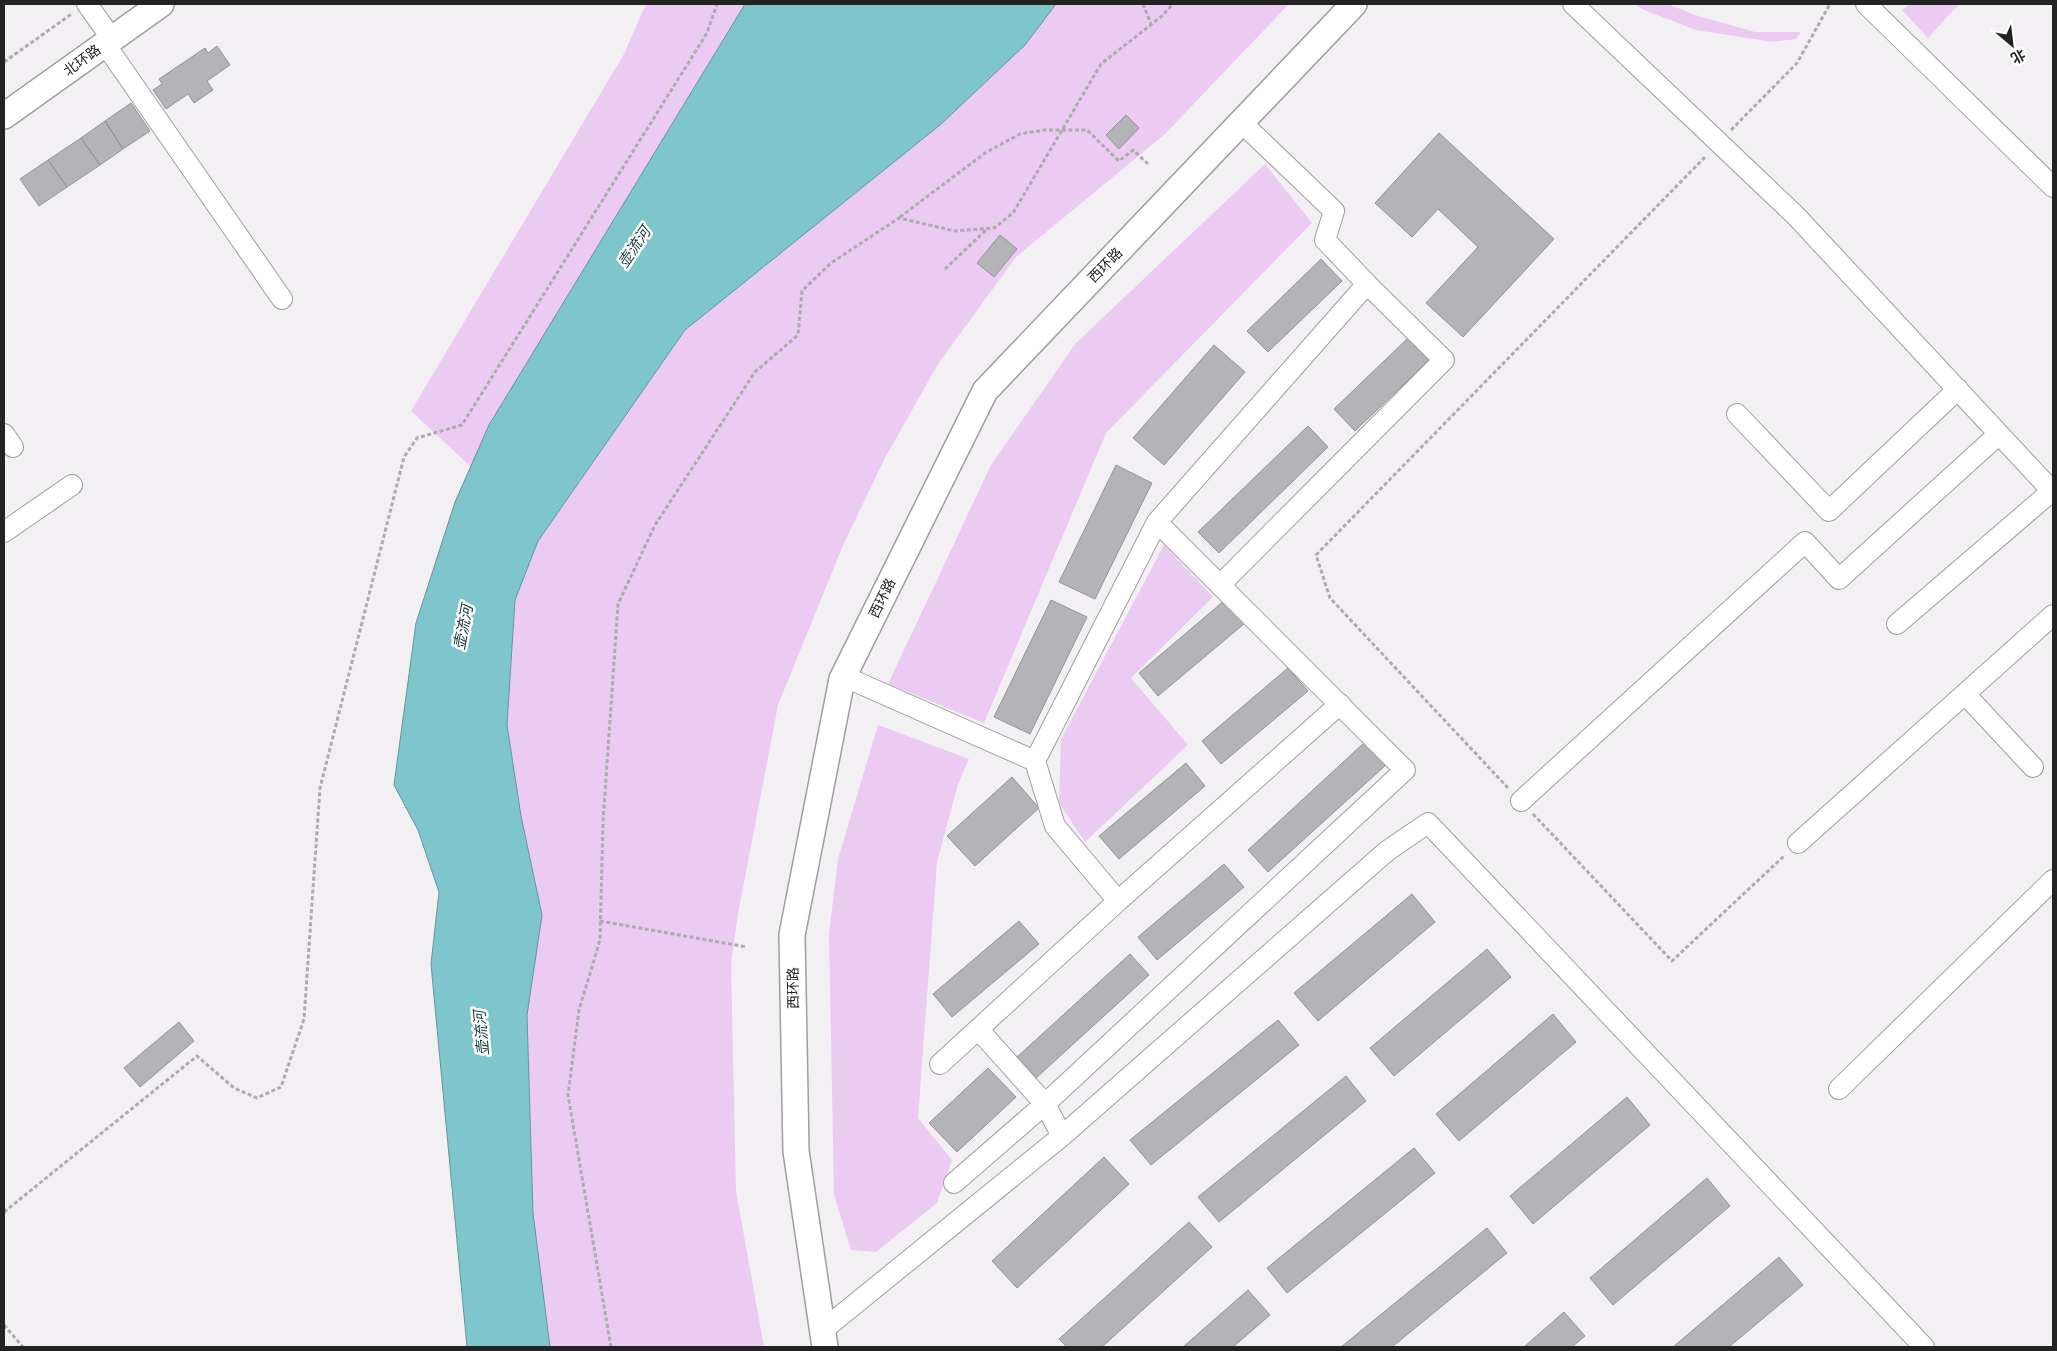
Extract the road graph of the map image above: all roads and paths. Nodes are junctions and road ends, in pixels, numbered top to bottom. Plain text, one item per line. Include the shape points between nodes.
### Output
1 (161, 4) edge
2 (717, 4) edge
3 (1143, 4) edge
4 (1173, 4) edge
5 (1354, 4) edge
6 (1573, 4) edge
7 (1830, 4) edge
8 (1866, 4) edge
9 (86, 6) edge
10 (1151, 24) junction
11 (109, 41) junction
12 (4, 62) edge
13 (4, 116) edge
14 (1241, 122) junction
15 (1062, 130) junction
16 (1719, 142) junction
17 (1148, 164) dead end
18 (2053, 187) edge
19 (900, 218) junction
20 (987, 229) junction
21 (945, 269) dead end
22 (1367, 284) junction
23 (282, 299) dead end
24 (1958, 389) junction
25 (1737, 414) dead end
26 (1999, 434) junction
27 (72, 485) dead end
28 (2053, 491) edge
29 (1157, 522) junction
30 (4, 532) edge
31 (1220, 585) junction
32 (2053, 616) edge
33 (1897, 624) dead end
34 (843, 676) junction
35 (1965, 694) junction
36 (1340, 704) junction
37 (1035, 761) junction
38 (2033, 767) dead end
39 (1521, 801) junction
40 (1798, 843) joint
41 (2053, 880) edge
42 (1118, 900) junction
43 (600, 920) junction
44 (747, 947) dead end
45 (978, 1029) junction
46 (940, 1064) dead end
47 (1839, 1089) dead end
48 (1044, 1104) junction
49 (1062, 1136) junction
50 (954, 1183) dead end
51 (4, 1212) edge
52 (4, 1324) edge
53 (824, 1339) edge
54 (23, 1347) edge
55 (611, 1347) edge
56 (1924, 1347) edge

1 - 11 main road, 北环路
2 - 51 path via 707,33 462,425 416,438 404,458 320,788 304,1019 281,1087 257,1098 234,1088 197,1056
3 - 10 path
4 - 10 path
5 - 14 main road, 西环路
6 - 16 street
7 - 16 path via 1797,62
8 - 18 street
9 - 11 street
9 - 12 path
10 - 15 path via 1101,64
11 - 13 main road, 北环路
11 - 23 street
14 - 22 street via 1334,211 1325,240
14 - 34 main road, 西环路 via 985,391
15 - 17 path via 1087,130 1119,161 1133,150
15 - 19 path via 1020,134 994,148
15 - 20 path via 1013,213 994,228
16 - 24 street via 1796,216
16 - 39 path via 1316,555 1330,598
19 - 20 path via 954,231
19 - 43 path via 831,263 802,291 798,335 755,372 655,525 618,604 603,822
20 - 21 path
22 - 29 street
22 - 31 street via 1444,360
24 - 25 street via 1829,511
24 - 26 street
26 - 28 street
26 - 39 street via 1839,580 1805,542
27 - 30 street
28 - 33 street
29 - 31 street
29 - 37 street
31 - 36 street
32 - 35 street
34 - 37 street
34 - 53 main road, 西环路 via 792,935 796,1151
35 - 38 street
35 - 40 street
36 - 42 street
36 - 48 street via 1405,770
37 - 42 street via 1055,826
39 - 40 path via 1672,961
41 - 47 street
42 - 45 street
43 - 44 path
43 - 55 path via 600,940 579,1010 568,1095
45 - 46 street
45 - 48 street
48 - 49 street
48 - 50 street
49 - 53 street
49 - 56 street via 1387,851 1428,823
52 - 54 path

